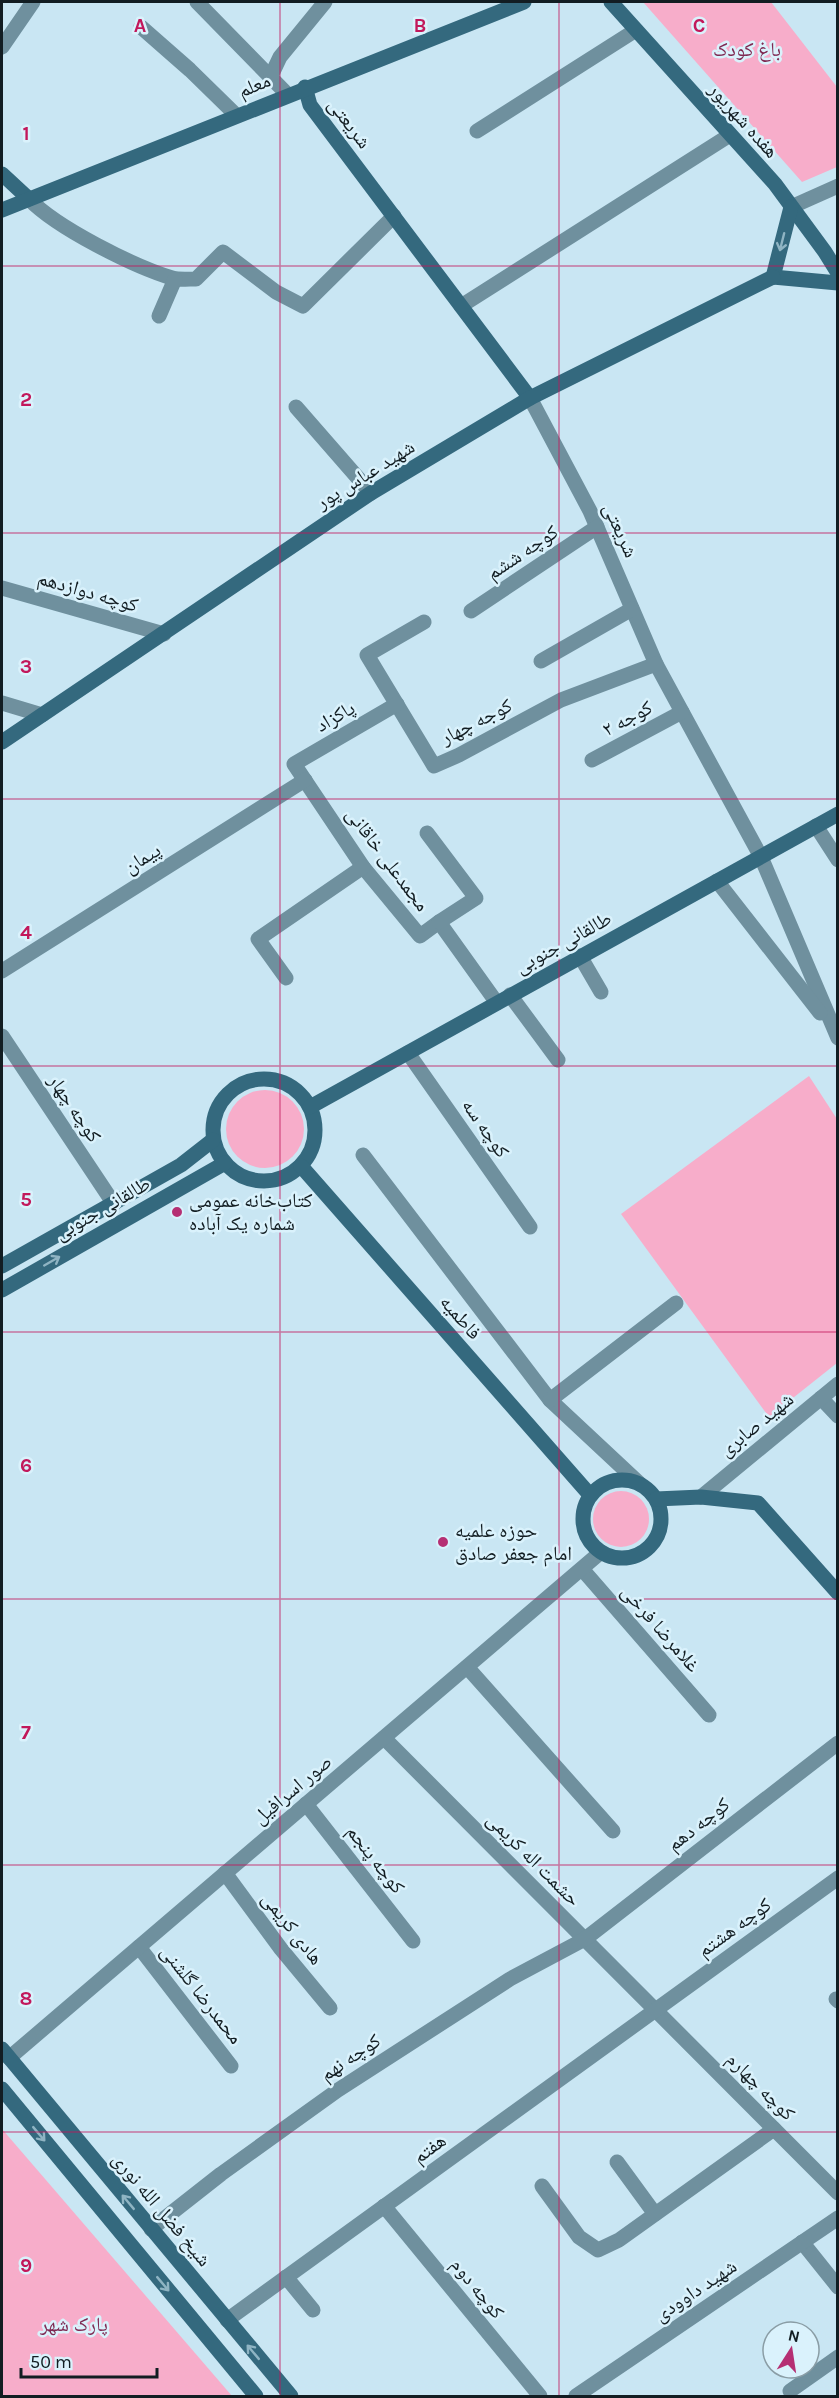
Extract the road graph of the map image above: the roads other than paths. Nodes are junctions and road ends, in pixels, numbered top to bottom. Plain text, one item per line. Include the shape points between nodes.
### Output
1 (33, 2) edge
2 (197, 2) edge
3 (326, 2) edge
4 (524, 2) edge
5 (611, 2) edge
6 (141, 27) dead end
7 (636, 30) junction
8 (2, 47) edge
9 (271, 76) junction
10 (305, 87) junction
11 (287, 94) junction
12 (236, 115) junction
13 (477, 131) dead end
14 (730, 135) junction
15 (2, 174) edge
16 (837, 186) edge
17 (29, 199) junction
18 (791, 207) junction
19 (2, 210) edge
20 (394, 216) junction
21 (837, 273) edge
22 (773, 277) junction
23 (175, 279) junction
24 (837, 283) edge
25 (461, 306) junction
26 (159, 316) dead end
27 (530, 398) junction
28 (296, 407) dead end
29 (371, 493) junction
30 (597, 527) junction
31 (2, 588) edge
32 (632, 609) junction
33 (471, 611) dead end
34 (424, 622) dead end
35 (164, 634) junction
36 (541, 661) dead end
37 (656, 664) junction
38 (2, 703) edge
39 (397, 704) junction
40 (682, 712) junction
41 (42, 715) junction
42 (2, 742) edge
43 (592, 760) dead end
44 (294, 764) joint
45 (305, 780) junction
46 (837, 814) edge
47 (816, 826) junction
48 (427, 833) dead end
49 (760, 857) junction
50 (837, 860) edge
51 (363, 867) junction
52 (717, 881) junction
53 (439, 922) junction
54 (580, 956) junction
55 (2, 971) edge
56 (286, 978) dead end
57 (601, 992) dead end
58 (504, 999) junction
59 (835, 1034) edge
60 (2, 1036) edge
61 (408, 1053) junction
62 (558, 1060) dead end
63 (310, 1107) junction
64 (213, 1140) junction
65 (363, 1155) dead end
66 (225, 1163) junction
67 (300, 1166) junction
68 (114, 1204) junction
69 (530, 1227) dead end
70 (2, 1266) edge
71 (2, 1290) edge
72 (676, 1303) dead end
73 (837, 1384) edge
74 (821, 1398) junction
75 (550, 1400) junction
76 (837, 1416) edge
77 (640, 1484) junction
78 (590, 1495) junction
79 (700, 1497) junction
80 (656, 1499) junction
81 (601, 1552) junction
82 (582, 1569) junction
83 (837, 1593) edge
84 (466, 1667) junction
85 (709, 1715) dead end
86 (384, 1738) junction
87 (837, 1743) edge
88 (306, 1804) junction
89 (613, 1831) dead end
90 (225, 1874) junction
91 (837, 1878) edge
92 (585, 1939) junction
93 (413, 1941) dead end
94 (139, 1947) junction
95 (330, 2008) dead end
96 (655, 2010) junction
97 (4, 2057) edge
98 (231, 2066) dead end
99 (2, 2090) edge
100 (774, 2129) junction
101 (616, 2162) dead end
102 (542, 2186) dead end
103 (837, 2193) edge
104 (384, 2206) junction
105 (655, 2214) junction
106 (837, 2218) edge
107 (151, 2229) junction
108 (802, 2242) junction
109 (286, 2277) junction
110 (837, 2287) edge
111 (313, 2310) dead end
112 (227, 2320) junction
113 (837, 2357) edge
114 (790, 2391) dead end
115 (256, 2397) edge
116 (291, 2397) edge
117 (540, 2397) edge
118 (576, 2397) edge

1 - 8 street
2 - 9 street
3 - 9 street via 280,57
4 - 10 street, معلم
5 - 7 street, هفده شهریور
6 - 12 street
7 - 13 street
7 - 14 street, هفده شهریور
9 - 11 street
10 - 11 street, معلم
10 - 20 street, شریعتی via 310,105
11 - 12 street, معلم
12 - 17 street, معلم
14 - 18 street, هفده شهریور
14 - 25 street
15 - 17 street
16 - 18 street
17 - 19 street, معلم
17 - 23 street via 42,212 117,255
18 - 21 street, هفده شهریور
18 -> 22 street
20 - 23 street via 303,306 276,292 224,252 196,279
20 - 25 street, شریعتی
22 - 24 street
22 - 27 street, شهید عباس پور
23 - 26 street
25 - 27 street, شریعتی
27 - 29 street, شهید عباس پور
27 - 30 street, شریعتی
28 - 29 street
29 - 35 street, شهید عباس پور
30 - 32 street, شریعتی
30 - 33 street, کوچه ششم
31 - 35 street, کوچه دوازدهم
32 - 36 street
32 - 37 street, شریعتی
34 - 39 street, کوجه چهار via 367,655
35 - 41 street, شهید عباس پور
37 - 39 street, کوجه چهار via 561,700 434,766
37 - 40 street, شریعتی
38 - 41 street
39 - 44 street, پاکزاد
40 - 43 street, کوجه ۲
40 - 49 street, شریعتی
41 - 42 street, شهید عباس پور
44 - 45 street, مجمدعلی خاقانی
45 - 51 street, مجمدعلی خاقانی
45 - 55 street, پیمان
46 - 47 street, طالقانی جنوبی
47 - 49 street, طالقانی جنوبی
47 - 50 street
48 - 53 street via 476,898
49 - 52 street, طالقانی جنوبی
49 - 59 street, شریعتی
51 - 53 street, مجمدعلی خاقانی via 420,936
51 - 56 street via 258,939
52 - 54 street, طالقانی جنوبی
52 - 59 street
53 - 58 street, مجمدعلی خاقانی
54 - 57 street
54 - 58 street, طالقانی جنوبی
58 - 61 street, طالقانی جنوبی
58 - 62 street, مجمدعلی خاقانی
60 - 68 street, کوچه چهار
61 - 63 street, طالقانی جنوبی
61 - 69 street, کوچه سه
63 - 64 street via 287,1084 255,1080 240,1085 218,1108
63 - 67 street via 315,1138
64 - 66 street
64 - 68 street, طالقانی جنوبی via 181,1165
65 - 75 street, فاطمیه
66 - 67 street via 238,1174 262,1181 287,1176
71 -> 66 street, طالقانی جنوبی
67 - 78 street, فاطمیه
68 - 70 street, طالقانی جنوبی
72 - 75 street
73 - 74 street, شهید صابری
74 - 76 street
74 - 79 street, شهید صابری
75 - 77 street, فاطمیه
77 - 78 street via 619,1480 598,1487
77 - 80 street
78 - 81 street via 582,1520 592,1544
79 - 80 street
79 - 83 street via 758,1503
80 - 81 street via 660,1524 649,1546 626,1557
81 - 82 street, صور اسرافیل
82 - 84 street, صور اسرافیل
82 - 85 street, غلامرضا فرخی
84 - 86 street, صور اسرافیل
84 - 89 street
86 - 88 street, صور اسرافیل
86 - 92 street, حشمت اله کریمی
87 - 92 street, کوچه دهم
88 - 90 street, صور اسرافیل
88 - 93 street, کوچه پنجم
90 - 94 street, صور اسرافیل
90 - 95 street, هادی کریمی
91 - 96 street, کوچه هشتم
92 - 96 street, حشمت اله کریمی
92 - 107 street, کوچه نهم via 510,1979 377,2064 221,2174
94 - 97 street, صور اسرافیل
94 - 98 street, محمدرضا گلشنی
96 - 100 street, کوچه چهارم
96 - 104 street, هفتم
107 -> 97 street, شیخ فضل الله نوری
99 -> 115 street
100 - 103 street, کوچه چهارم
100 - 105 street
101 - 105 street
102 - 105 street via 579,2237 598,2250
104 - 109 street, هفتم
104 - 117 street, کوچه دوم
106 - 108 street, شهید داوودی
107 - 112 street, شیخ فضل الله نوری
108 - 110 street
108 - 118 street, شهید داوودی
109 - 111 street
109 - 112 street, هفتم
116 -> 112 street, شیخ فضل الله نوری
113 - 114 street

